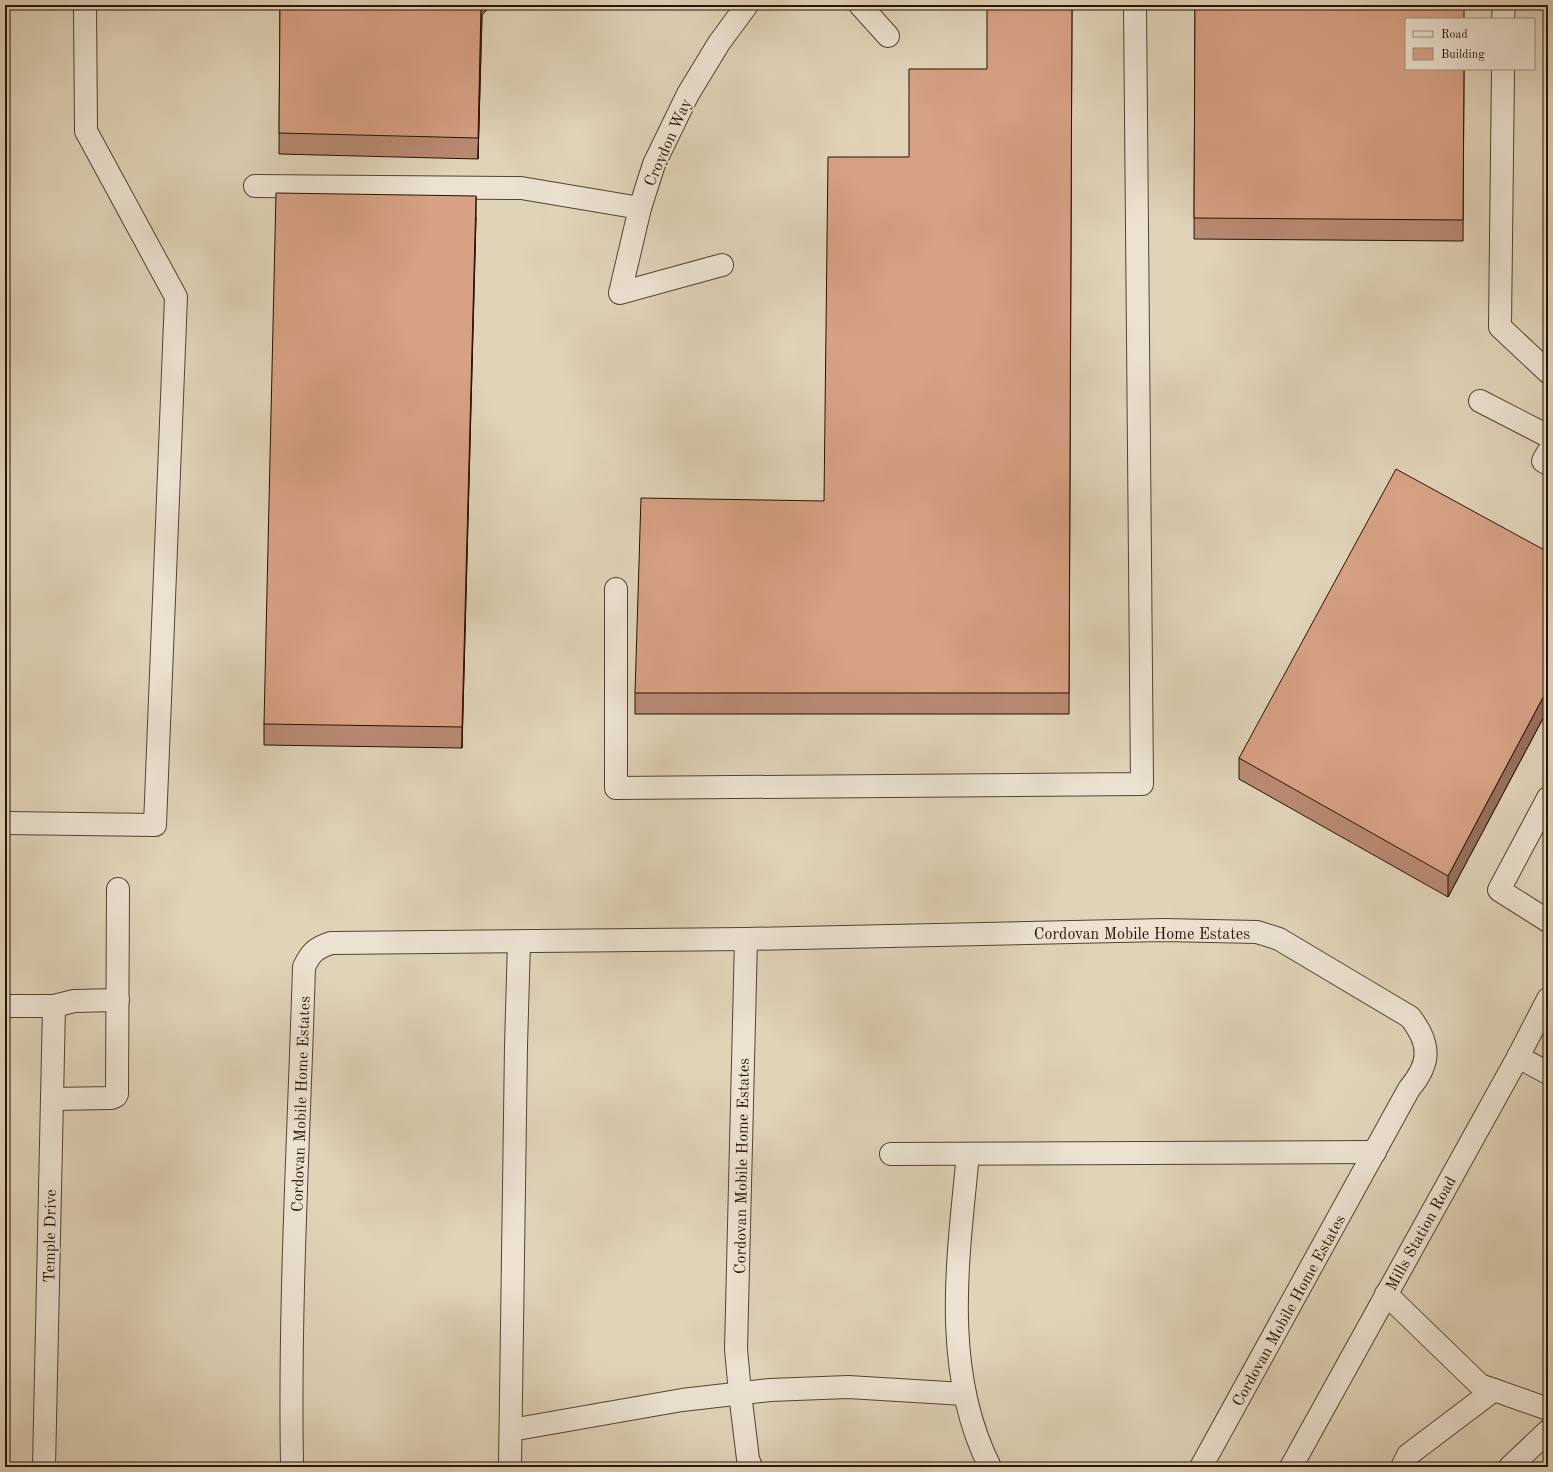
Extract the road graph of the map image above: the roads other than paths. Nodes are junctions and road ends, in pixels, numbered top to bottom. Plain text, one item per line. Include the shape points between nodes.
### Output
1 (85, 5) edge
2 (860, 5) edge
3 (1135, 5) edge
4 (1504, 5) edge
5 (737, 9) edge
6 (1504, 18) edge
7 (888, 36) dead end
8 (1503, 70) edge
9 (255, 186) dead end
10 (640, 208) junction
11 (722, 265) dead end
12 (1548, 372) edge
13 (1480, 401) dead end
14 (1548, 436) edge
15 (1548, 452) edge
16 (1548, 464) edge
17 (616, 589) dead end
18 (1548, 798) edge
19 (5, 824) edge
20 (118, 889) dead end
21 (1548, 921) edge
22 (746, 939) junction
23 (519, 942) junction
24 (1548, 999) edge
25 (118, 1000) junction
26 (5, 1006) edge
27 (54, 1006) junction
28 (1518, 1056) junction
29 (1548, 1073) edge
30 (52, 1099) junction
31 (1375, 1152) junction
32 (891, 1154) dead end
33 (968, 1154) junction
34 (1386, 1294) junction
35 (1494, 1390) junction
36 (740, 1393) junction
37 (964, 1394) junction
38 (1548, 1409) edge
39 (511, 1430) junction
40 (1548, 1431) edge
41 (44, 1467) edge
42 (292, 1467) edge
43 (510, 1467) edge
44 (751, 1467) edge
45 (990, 1467) edge
46 (1201, 1467) edge
47 (1291, 1467) edge
48 (1402, 1467) edge
49 (1510, 1467) edge

1 - 19 street via 86,131 176,297 155,825
2 - 7 street
3 - 17 street via 1142,784 616,788
4 - 6 street
5 - 10 street, Croydon Way via 720,43 688,94 654,164
8 - 12 street via 1500,327
9 - 10 street via 521,188
10 - 11 street, Croydon Way via 620,293
13 - 14 street
15 - 16 street via 1543,461
18 - 21 street via 1499,890
20 - 25 street
22 - 23 street, Cordovan Mobile Home Estates
22 - 31 street, Cordovan Mobile Home Estates via 1164,930 1258,932 1279,939 1410,1017 1420,1030 1425,1045 1425,1061 1420,1077 1409,1090
22 - 36 street, Cordovan Mobile Home Estates via 736,1349
23 - 39 street
23 - 42 street, Cordovan Mobile Home Estates via 331,943 319,947 310,955 304,967 294,1262
24 - 28 street, Mills Station Road
25 - 27 street via 74,1001
25 - 30 street via 116,1096
26 - 27 street
27 - 30 street, Temple Drive
28 - 29 street
28 - 34 street, Mills Station Road
30 - 41 street, Temple Drive
31 - 33 street
31 - 46 street, Cordovan Mobile Home Estates
32 - 33 street
33 - 37 street via 956,1300 958,1348
34 - 35 street via 1480,1385
34 - 47 street, Mills Station Road
35 - 38 street
35 - 48 street via 1408,1456
36 - 37 street via 848,1387
36 - 39 street via 682,1400
36 - 44 street, Cordovan Mobile Home Estates
37 - 45 street via 980,1447
39 - 43 street
40 - 49 street

